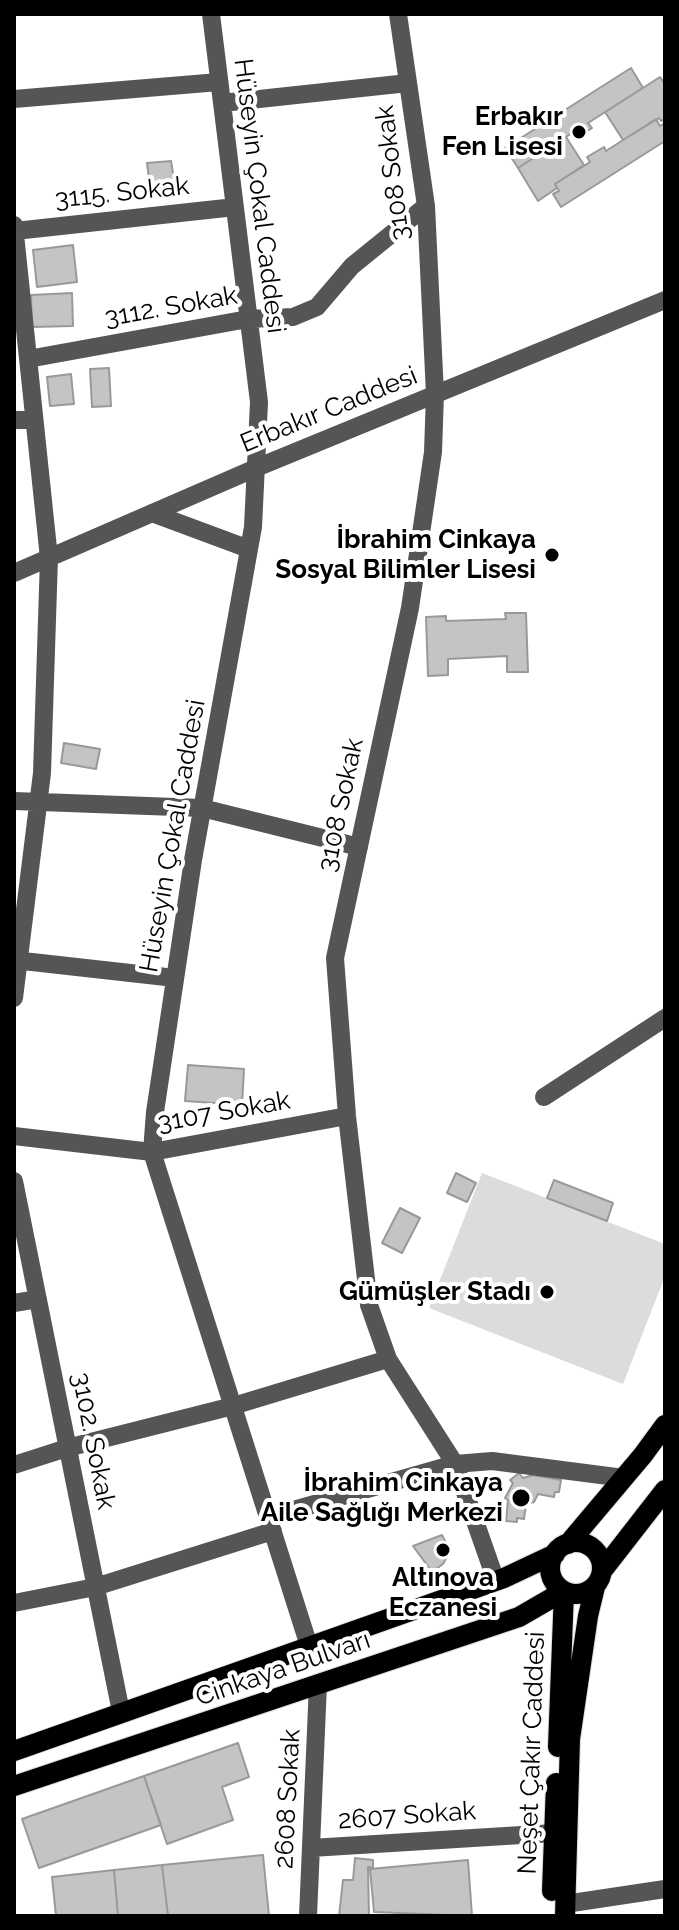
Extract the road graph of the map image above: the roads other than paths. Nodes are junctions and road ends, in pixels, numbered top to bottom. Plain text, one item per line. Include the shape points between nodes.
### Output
1 (211, 14) edge
2 (398, 14) edge
3 (219, 82) junction
4 (408, 83) junction
5 (14, 99) edge
6 (222, 103) junction
7 (426, 206) junction
8 (235, 207) junction
9 (14, 225) edge
10 (15, 231) edge
11 (17, 279) edge
12 (665, 300) edge
13 (248, 319) junction
14 (28, 359) junction
15 (435, 394) junction
16 (14, 420) edge
17 (34, 420) junction
18 (256, 468) junction
19 (152, 513) junction
20 (249, 549) junction
21 (49, 558) junction
22 (14, 573) edge
23 (14, 801) edge
24 (39, 801) junction
25 (202, 808) junction
26 (359, 847) junction
27 (16, 960) edge
28 (175, 978) junction
29 (14, 998) edge
30 (665, 1018) edge
31 (544, 1097) dead end
32 (347, 1116) junction
33 (14, 1136) edge
34 (152, 1152) junction
35 (14, 1181) edge
36 (38, 1299) junction
37 (14, 1303) edge
38 (388, 1359) junction
39 (233, 1406) junction
40 (665, 1425) edge
41 (67, 1448) junction
42 (455, 1464) junction
43 (14, 1465) edge
44 (624, 1478) junction
45 (663, 1498) edge
46 (271, 1524) junction
47 (561, 1549) junction
48 (598, 1579) junction
49 (496, 1581) junction
50 (95, 1587) junction
51 (564, 1591) junction
52 (14, 1603) edge
53 (309, 1646) junction
54 (318, 1684) junction
55 (121, 1712) junction
56 (14, 1751) edge
57 (14, 1786) edge
58 (554, 1833) junction
59 (311, 1848) junction
60 (665, 1889) edge
61 (561, 1912) edge
62 (308, 1916) edge

1 - 3 street, Hüseyin Çokal Caddesi
2 - 4 street, 3108 Sokak
3 - 5 street
3 - 6 street, Hüseyin Çokal Caddesi
4 - 6 street
4 - 7 street, 3108 Sokak
6 - 8 street, Hüseyin Çokal Caddesi
7 - 13 street, 3112. Sokak via 352,266 317,307 293,317
7 - 15 street, 3108 Sokak
8 - 10 street, 3115. Sokak
8 - 13 street, Hüseyin Çokal Caddesi
9 - 10 street
10 - 11 street
11 - 14 street
12 - 15 street, Erbakır Caddesi
13 - 14 street, 3112. Sokak
13 - 18 street, Hüseyin Çokal Caddesi via 259,402
14 - 17 street
15 - 18 street, Erbakır Caddesi
15 - 26 street, 3108 Sokak via 433,452 410,608
16 - 17 street
17 - 21 street
18 - 19 street, Erbakır Caddesi
18 - 20 street, Hüseyin Çokal Caddesi
19 - 20 street
19 - 21 street, Erbakır Caddesi
20 - 25 street, Hüseyin Çokal Caddesi
21 - 22 street, Erbakır Caddesi
21 - 24 street
23 - 24 street
24 - 25 street
24 - 27 street
25 - 26 street
25 - 28 street, Hüseyin Çokal Caddesi
26 - 32 street, 3108 Sokak via 335,958
27 - 28 street
27 - 29 street
28 - 34 street, Hüseyin Çokal Caddesi
30 - 31 street
32 - 34 street, 3107 Sokak
32 - 38 street, 3108 Sokak via 369,1305
33 - 34 street, 3107 Sokak
34 - 39 street, Hüseyin Çokal Caddesi
35 - 36 street, 3102. Sokak
36 - 37 street
36 - 41 street, 3102. Sokak
38 - 39 street
38 - 42 street, 3108 Sokak
39 - 41 street
39 - 46 street, Hüseyin Çokal Caddesi
40 - 44 main road, Cinkaya Bulvarı
41 - 43 street
41 - 50 street, 3102. Sokak
42 - 44 street via 492,1461
42 - 46 street
42 - 49 street, 3108 Sokak
44 - 47 main road, Cinkaya Bulvarı
45 - 48 main road
46 - 50 street
46 - 53 street, Hüseyin Çokal Caddesi
47 - 48 main road via 585,1543 592,1548 602,1562
47 - 49 main road, Cinkaya Bulvarı
47 - 51 main road via 551,1575
48 - 51 main road via 580,1594
48 - 61 main road, Neşet Çakır Caddesi via 570,1739
49 - 53 main road, Cinkaya Bulvarı
50 - 52 street
50 - 55 street, 3102. Sokak
51 - 54 main road, Cinkaya Bulvarı via 519,1617
51 - 58 main road, Neşet Çakır Caddesi
53 - 55 main road, Cinkaya Bulvarı
54 - 57 main road, Cinkaya Bulvarı
54 - 59 street, 2608 Sokak
55 - 56 main road, Cinkaya Bulvarı
58 - 59 street, 2607 Sokak
58 - 61 main road, Neşet Çakır Caddesi
59 - 62 street, 2608 Sokak
60 - 61 street

